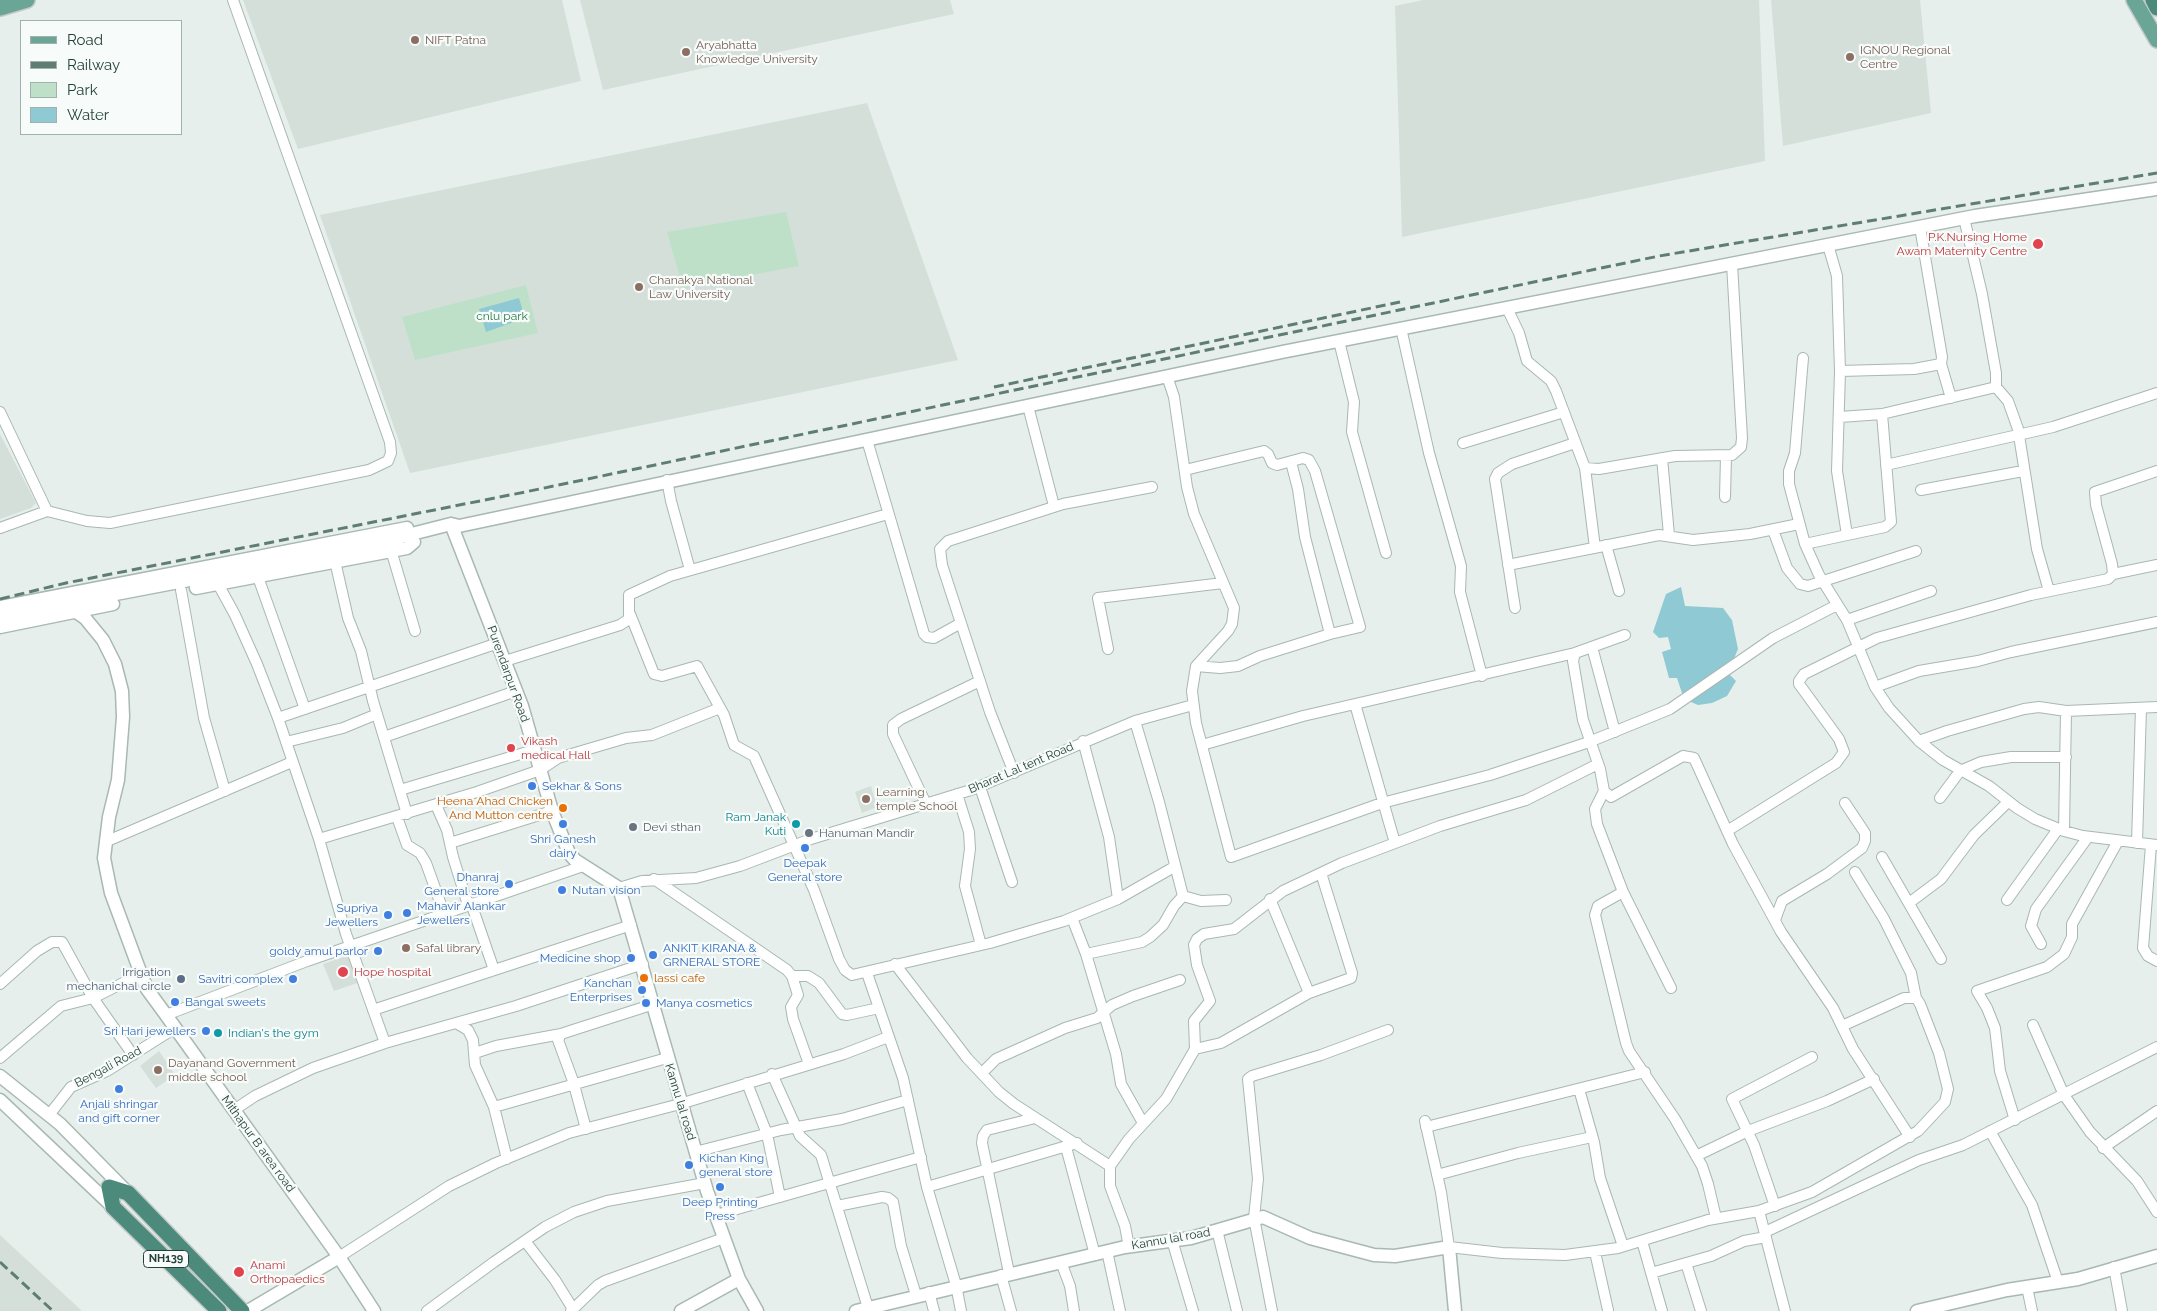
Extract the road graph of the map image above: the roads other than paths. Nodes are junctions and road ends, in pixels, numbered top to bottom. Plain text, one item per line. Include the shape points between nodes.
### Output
1 (27, 0) edge
2 (233, 0) edge
3 (2134, 0) edge
4 (2153, 0) edge
5 (0, 8) edge
6 (2157, 8) edge
7 (2157, 40) edge
8 (2157, 189) edge
9 (1964, 218) junction
10 (1920, 227) junction
11 (1828, 245) junction
12 (1732, 264) junction
13 (1507, 308) junction
14 (1401, 328) junction
15 (1339, 340) junction
16 (1804, 358) dead end
17 (1941, 364) junction
18 (1840, 371) junction
19 (1167, 376) junction
20 (1996, 386) junction
21 (2157, 393) edge
22 (1951, 398) junction
23 (1028, 406) junction
24 (0, 412) edge
25 (1564, 412) junction
26 (1882, 414) junction
27 (1840, 417) junction
28 (2018, 434) junction
29 (867, 440) junction
30 (1463, 443) dead end
31 (1575, 443) junction
32 (1726, 456) junction
33 (1662, 458) junction
34 (1291, 462) junction
35 (1886, 465) junction
36 (1585, 468) junction
37 (1185, 470) junction
38 (2023, 471) junction
39 (2157, 471) edge
40 (667, 480) junction
41 (1152, 487) dead end
42 (1921, 490) dead end
43 (1725, 497) dead end
44 (1054, 506) junction
45 (47, 511) junction
46 (888, 514) junction
47 (1799, 524) junction
48 (454, 527) junction
49 (0, 528) edge
50 (1773, 530) junction
51 (424, 531) junction
52 (1669, 535) junction
53 (1847, 535) junction
54 (408, 540) junction
55 (1805, 544) junction
56 (1606, 545) junction
57 (390, 546) junction
58 (1595, 548) junction
59 (1916, 551) dead end
60 (1386, 553) dead end
61 (335, 562) junction
62 (2157, 565) edge
63 (1508, 566) junction
64 (690, 570) junction
65 (2113, 574) junction
66 (258, 577) junction
67 (1823, 582) junction
68 (1224, 583) junction
69 (218, 584) junction
70 (180, 590) junction
71 (1619, 591) dead end
72 (1930, 591) dead end
73 (2049, 591) junction
74 (1837, 605) junction
75 (0, 607) edge
76 (1515, 608) dead end
77 (75, 611) junction
78 (630, 614) junction
79 (0, 618) edge
80 (1847, 620) junction
81 (2157, 622) edge
82 (961, 623) junction
83 (0, 627) edge
84 (415, 631) dead end
85 (1330, 634) junction
86 (1625, 635) dead end
87 (498, 643) junction
88 (1858, 646) junction
89 (1592, 647) junction
90 (1108, 649) dead end
91 (1575, 653) junction
92 (505, 661) junction
93 (1196, 666) junction
94 (1482, 676) junction
95 (980, 681) junction
96 (370, 688) junction
97 (1875, 688) junction
98 (516, 691) junction
99 (1356, 704) junction
100 (1193, 705) junction
101 (2157, 707) edge
102 (720, 708) junction
103 (2141, 708) junction
104 (305, 709) junction
105 (2066, 711) junction
106 (377, 714) junction
107 (278, 718) junction
108 (1134, 721) junction
109 (1615, 732) junction
110 (384, 737) junction
111 (1083, 741) junction
112 (1920, 741) junction
113 (286, 742) junction
114 (1589, 742) junction
115 (1202, 745) junction
116 (534, 750) junction
117 (2066, 757) junction
118 (292, 762) junction
119 (1598, 764) junction
120 (540, 770) junction
121 (1960, 771) junction
122 (1014, 773) junction
123 (980, 787) junction
124 (400, 790) junction
125 (225, 791) junction
126 (1604, 791) junction
127 (957, 794) junction
128 (1940, 798) dead end
129 (2008, 802) junction
130 (1382, 803) junction
131 (1845, 803) dead end
132 (926, 804) junction
133 (436, 805) junction
134 (552, 811) junction
135 (402, 815) junction
136 (2061, 830) junction
137 (1727, 831) junction
138 (2088, 837) junction
139 (319, 839) junction
140 (2118, 841) junction
141 (105, 842) junction
142 (1395, 843) junction
143 (2138, 843) junction
144 (450, 844) junction
145 (795, 845) junction
146 (2154, 845) edge
147 (1882, 857) dead end
148 (583, 866) junction
149 (1174, 867) junction
150 (1855, 872) dead end
151 (1321, 873) junction
152 (654, 879) junction
153 (1012, 882) dead end
154 (619, 888) junction
155 (1623, 892) junction
156 (1183, 896) junction
157 (1270, 899) junction
158 (1118, 900) junction
159 (1226, 900) dead end
160 (2007, 900) dead end
161 (1910, 903) junction
162 (470, 904) junction
163 (444, 913) junction
164 (1072, 918) junction
165 (1775, 920) junction
166 (631, 924) junction
167 (2041, 944) dead end
168 (981, 945) junction
169 (351, 946) junction
170 (1086, 954) junction
171 (1941, 959) dead end
172 (2157, 961) edge
173 (643, 964) junction
174 (895, 964) junction
175 (494, 970) junction
176 (867, 973) junction
177 (141, 974) junction
178 (792, 976) junction
179 (1180, 980) dead end
180 (0, 984) edge
181 (1671, 988) dead end
182 (1308, 994) junction
183 (93, 998) junction
184 (1916, 998) junction
185 (654, 1004) junction
186 (879, 1008) junction
187 (374, 1010) junction
188 (1103, 1012) junction
189 (166, 1016) junction
190 (456, 1023) junction
191 (2033, 1025) dead end
192 (1842, 1026) junction
193 (175, 1028) junction
194 (1388, 1030) dead end
195 (561, 1034) junction
196 (888, 1037) junction
197 (385, 1043) junction
198 (2157, 1047) edge
199 (1195, 1049) junction
200 (475, 1053) junction
201 (133, 1055) junction
202 (1812, 1057) dead end
203 (0, 1058) edge
204 (667, 1058) junction
205 (809, 1064) junction
206 (1645, 1072) junction
207 (982, 1073) junction
208 (772, 1074) junction
209 (0, 1076) edge
210 (1874, 1079) junction
211 (747, 1082) junction
212 (574, 1084) junction
213 (1579, 1089) junction
214 (2064, 1095) junction
215 (0, 1100) edge
216 (908, 1100) junction
217 (680, 1104) junction
218 (494, 1107) junction
219 (234, 1110) junction
220 (2157, 1111) edge
221 (49, 1115) junction
222 (1035, 1118) junction
223 (2014, 1120) junction
224 (1142, 1123) junction
225 (795, 1127) junction
226 (586, 1129) junction
227 (1748, 1131) junction
228 (1990, 1132) junction
229 (767, 1134) junction
230 (1592, 1137) junction
231 (1910, 1137) junction
232 (1077, 1144) junction
233 (1066, 1146) junction
234 (2103, 1148) junction
235 (695, 1152) junction
236 (1696, 1156) junction
237 (921, 1157) junction
238 (507, 1158) junction
239 (1110, 1166) junction
240 (987, 1170) junction
241 (1437, 1175) junction
242 (829, 1182) junction
243 (705, 1183) junction
244 (927, 1187) junction
245 (128, 1193) junction
246 (780, 1196) junction
247 (837, 1206) junction
248 (1775, 1206) junction
249 (113, 1207) junction
250 (1760, 1211) junction
251 (2157, 1212) edge
252 (716, 1215) junction
253 (1254, 1218) junction
254 (1716, 1218) junction
255 (161, 1226) junction
256 (1218, 1230) junction
257 (1766, 1234) junction
258 (724, 1238) junction
259 (146, 1240) junction
260 (1172, 1240) junction
261 (526, 1241) junction
262 (1642, 1241) junction
263 (1128, 1246) junction
264 (1623, 1246) junction
265 (1448, 1247) junction
266 (1595, 1252) junction
267 (1101, 1253) junction
268 (2157, 1256) edge
269 (339, 1257) junction
270 (1061, 1262) junction
271 (1686, 1263) junction
272 (2114, 1267) junction
273 (1651, 1273) junction
274 (1005, 1274) junction
275 (739, 1278) junction
276 (2058, 1282) junction
277 (956, 1286) junction
278 (2027, 1287) junction
279 (929, 1292) junction
280 (916, 1295) junction
281 (572, 1310) edge
282 (865, 1310) edge
283 (1608, 1310) edge
284 (219, 1311) edge
285 (242, 1311) edge
286 (248, 1311) edge
287 (374, 1311) edge
288 (427, 1311) edge
289 (681, 1311) edge
290 (757, 1311) edge
291 (934, 1311) edge
292 (961, 1311) edge
293 (1011, 1311) edge
294 (1074, 1311) edge
295 (1120, 1311) edge
296 (1193, 1311) edge
297 (1237, 1311) edge
298 (1272, 1311) edge
299 (1455, 1311) edge
300 (1662, 1311) edge
301 (1701, 1311) edge
302 (1784, 1311) edge
303 (1917, 1311) edge
304 (2032, 1311) edge
305 (2122, 1311) edge

1 - 5 main road
2 - 45 street via 370,384 391,453 388,461 369,470 110,523 87,522
3 - 7 main road
4 - 6 highway
8 - 9 street
9 - 10 street
9 - 20 street via 1982,294
10 - 11 street
10 - 17 street via 1942,352
11 - 12 street
11 - 18 street via 1837,276
12 - 13 street
12 - 32 street via 1742,438 1738,452
13 - 14 street
13 - 25 street via 1527,361 1551,382
14 - 15 street
14 - 94 street via 1431,458 1461,566 1460,592
15 - 19 street
15 - 60 street via 1354,402 1352,432
16 - 47 street via 1795,453 1789,471
17 - 18 street via 1914,369
17 - 22 street
18 - 27 street
19 - 23 street
19 - 37 street via 1174,397
20 - 22 street
20 - 28 street via 2008,400
21 - 28 street via 2053,427
22 - 26 street
23 - 29 street
23 - 44 street
24 - 45 street
25 - 30 street
25 - 31 street
26 - 27 street
26 - 35 street
27 - 53 street via 1837,471
28 - 35 street
28 - 38 street
29 - 40 street
29 - 46 street
31 - 36 street
31 - 63 street via 1512,464 1498,473 1495,479
32 - 33 street
32 - 43 street
33 - 36 street via 1599,469
33 - 52 street
34 - 37 street via 1272,463 1264,451
34 - 85 street via 1305,537
34 - 85 street via 1303,458 1313,465 1360,627
35 - 53 street via 1891,522 1885,527
36 - 58 street
37 - 68 street via 1198,527
38 - 42 street
38 - 73 street via 2036,549
39 - 65 street via 2095,492
40 - 48 street
40 - 64 street
41 - 44 street
44 - 82 street via 943,544 940,549 942,565
45 - 49 street
46 - 64 street
46 - 82 street via 926,637 934,638
47 - 50 street
47 - 55 street
48 - 51 street
48 - 54 street
48 - 87 street, Purendarpur Road
50 - 52 street via 1693,540
50 - 67 street via 1794,579 1808,586
51 - 54 street
51 - 75 street via 416,527 404,528
52 - 56 street
53 - 55 street
54 - 57 street via 396,538
55 - 67 street
56 - 58 street
56 - 71 street
57 - 61 street
57 - 79 street via 58,604
57 - 84 street
58 - 63 street
59 - 67 street
61 - 66 street
61 - 96 street
62 - 65 street
63 - 76 street
64 - 78 street via 629,595
65 - 73 street via 2102,581
66 - 69 street
66 - 104 street
67 - 74 street
68 - 90 street via 1098,598
68 - 93 street via 1234,608 1232,624
69 - 70 street
69 - 107 street via 254,657
70 - 77 street
70 - 125 street via 204,718
72 - 80 street
73 - 88 street via 1918,626
74 - 80 street
74 - 109 street via 1773,638 1677,706
77 - 83 street
77 - 141 street, Mithapur B area road via 103,640 115,664 122,692 118,780
78 - 92 street via 629,619 620,625
78 - 102 street via 654,674 662,676 697,666
80 - 88 street
81 - 97 street via 1978,661 1919,670
82 - 95 street
85 - 93 street via 1238,666
86 - 89 street
87 - 92 street, Purendarpur Road
87 - 96 street
88 - 97 street
88 - 137 street via 1804,674 1799,681 1802,690 1843,746 1840,758
89 - 91 street
89 - 109 street
91 - 94 street
91 - 114 street via 1573,661
92 - 98 street, Purendarpur Road
93 - 100 street
94 - 99 street
95 - 122 street
95 - 132 street via 893,725 893,734
96 - 104 street
96 - 106 street
97 - 112 street
98 - 110 street
98 - 116 street, Purendarpur Road
99 - 115 street
99 - 130 street
100 - 108 street, Bharat Lal tent Road
100 - 115 street
101 - 103 street
102 - 120 street via 652,734 626,738 558,758
102 - 145 street via 734,746 754,756
103 - 105 street
103 - 143 street
104 - 107 street
105 - 112 street via 2039,707 2024,709
105 - 117 street
106 - 110 street
106 - 113 street via 343,728
107 - 113 street
108 - 111 street, Bharat Lal tent Road
108 - 149 street via 1159,802
109 - 114 street
110 - 124 street
111 - 122 street, Bharat Lal tent Road
111 - 158 street via 1109,837
112 - 121 street
113 - 118 street
114 - 119 street
114 - 130 street via 1476,780
115 - 130 street via 1231,857
116 - 120 street, Purendarpur Road
116 - 124 street
117 - 121 street via 1998,758
117 - 136 street
118 - 125 street
118 - 139 street
119 - 126 street
119 - 142 street via 1526,800 1450,822
120 - 133 street
120 - 134 street, Purendarpur Road
121 - 128 street
121 - 129 street via 1989,786
122 - 123 street, Bharat Lal tent Road
123 - 127 street, Bharat Lal tent Road
123 - 153 street
124 - 135 street
125 - 141 street
126 - 137 street via 1611,797 1688,755 1698,764
126 - 155 street via 1595,816
127 - 132 street, Bharat Lal tent Road
127 - 168 street via 969,832 965,886
129 - 136 street
129 - 161 street via 1974,835 1941,880
130 - 142 street
131 - 165 street via 1865,833 1862,848 1782,901
132 - 145 street, Bharat Lal tent Road
133 - 135 street
133 - 144 street
134 - 144 street
134 - 148 street, Purendarpur Road via 569,853
135 - 139 street
135 - 163 street via 407,845 424,858
136 - 138 street
136 - 160 street
137 - 165 street
138 - 140 street
138 - 167 street via 2036,909 2032,926
139 - 169 street
140 - 143 street
140 - 223 street via 2072,924 2071,942 2064,954 2047,967 1977,991 1994,1028 1998,1062
141 - 177 street, Mithapur B area road via 104,858 111,893
142 - 151 street
143 - 146 street
144 - 162 street
145 - 152 street, Bharat Lal tent Road via 706,876
145 - 176 street via 844,970 852,974
146 - 172 street via 2144,948 2148,956
147 - 161 street
148 - 154 street, Purendarpur Road
148 - 162 street
149 - 156 street
149 - 158 street
150 - 184 street via 1884,919 1911,973
151 - 157 street
151 - 182 street via 1352,973 1348,981
152 - 154 street, Bharat Lal tent Road
152 - 178 street via 781,964
154 - 166 street, Kannu lal road
155 - 181 street
155 - 206 street via 1598,906 1595,915 1626,1043
156 - 159 street via 1201,901
156 - 170 street via 1163,925 1142,942
157 - 182 street
157 - 199 street via 1242,926 1204,934 1194,944 1200,976 1210,1001 1194,1021
158 - 164 street
161 - 171 street
162 - 163 street
162 - 175 street
163 - 169 street
164 - 168 street
164 - 170 street
165 - 192 street
166 - 173 street, Kannu lal road
166 - 175 street
168 - 174 street
169 - 187 street
169 - 189 street via 291,966
170 - 188 street
173 - 185 street, Kannu lal road
173 - 190 street
174 - 176 street
174 - 207 street
175 - 187 street
176 - 186 street
177 - 183 street
177 - 189 street, Mithapur B area road
178 - 186 street via 808,976 819,983 842,1014 848,1016
178 - 205 street via 798,995 791,1012
179 - 188 street via 1132,996
180 - 183 street via 37,951 57,941 66,946
182 - 199 street via 1230,1039
183 - 201 street
183 - 203 street via 54,1010
184 - 192 street via 1904,998
184 - 231 street via 1939,1053 1948,1096
185 - 195 street
185 - 204 street, Kannu lal road
186 - 196 street
187 - 197 street
188 - 207 street via 1089,1022 1065,1028 996,1059
188 - 224 street via 1116,1054 1120,1084
189 - 193 street, Mithapur B area road
190 - 197 street
190 - 200 street via 468,1030
191 - 214 street
192 - 210 street via 1853,1050
193 - 201 street, Bengali Road
193 - 219 street, Mithapur B area road
194 - 253 street via 1248,1079 1258,1179
195 - 200 street
195 - 212 street via 558,1040
196 - 205 street
196 - 216 street
197 - 219 street via 313,1068 255,1096
198 - 214 street
199 - 224 street via 1166,1099
200 - 218 street via 478,1072
201 - 221 street, Bengali Road via 71,1087
202 - 227 street via 1732,1098
204 - 212 street
204 - 217 street, Kannu lal road
205 - 208 street
206 - 213 street
206 - 236 street
207 - 222 street via 999,1092
208 - 211 street
208 - 225 street
209 - 221 street
210 - 227 street
210 - 231 street
211 - 217 street
211 - 229 street
212 - 218 street
212 - 226 street
213 - 230 street
213 - 241 street via 1426,1124
214 - 223 street
214 - 234 street
215 - 249 street
216 - 225 street via 842,1119
216 - 237 street
217 - 226 street
217 - 235 street, Kannu lal road
218 - 238 street
219 - 269 street, Mithapur B area road
220 - 234 street
221 - 245 street
222 - 232 street
222 - 240 street via 987,1130 982,1136 982,1143
223 - 228 street
224 - 239 street
225 - 229 street
225 - 242 street via 821,1155
226 - 238 street
227 - 236 street
227 - 248 street
228 - 257 street via 1912,1163
228 - 276 street via 2032,1205
229 - 235 street
229 - 246 street
230 - 241 street
230 - 264 street via 1600,1178
231 - 248 street via 1821,1187
232 - 233 street
232 - 239 street
233 - 240 street
233 - 267 street
234 - 251 street via 2137,1181
235 - 243 street, Kannu lal road
236 - 254 street via 1708,1184
237 - 242 street
237 - 244 street
238 - 269 street via 443,1189
239 - 263 street via 1110,1186 1125,1226
240 - 244 street
240 - 274 street
241 - 265 street
242 - 246 street
242 - 247 street
243 - 252 street, Kannu lal road
243 - 261 street via 596,1204 574,1212
244 - 277 street
245 - 249 highway via 109,1187
245 - 255 highway, NH139
246 - 252 street
247 - 280 street via 882,1197 893,1202 901,1246
247 - 282 street
248 - 250 street
249 - 259 highway, NH139
250 - 254 street
250 - 257 street
252 - 258 street, Kannu lal road
253 - 256 street, Kannu lal road
253 - 265 street via 1263,1217 1310,1238 1374,1255 1395,1256
253 - 298 street
254 - 262 street
255 - 259 highway
255 - 285 highway, NH139
256 - 260 street, Kannu lal road
256 - 297 street
257 - 271 street
257 - 302 street
258 - 275 street, Kannu lal road
258 - 281 street via 605,1281
259 - 284 highway, NH139
260 - 263 street, Kannu lal road
260 - 296 street
261 - 281 street
261 - 288 street
262 - 264 street
262 - 273 street
263 - 267 street, Kannu lal road
264 - 266 street
265 - 266 street via 1516,1254
265 - 299 street
266 - 283 street
267 - 270 street, Kannu lal road
267 - 295 street
268 - 272 street
269 - 286 street
269 - 287 street, Mithapur B area road
270 - 274 street, Kannu lal road
270 - 294 street via 1070,1286
271 - 273 street
271 - 301 street
272 - 276 street
272 - 305 street
273 - 300 street
274 - 277 street, Kannu lal road
274 - 293 street
275 - 289 street
275 - 290 street, Kannu lal road
276 - 278 street
277 - 279 street, Kannu lal road
277 - 292 street
278 - 303 street
278 - 304 street
279 - 280 street, Kannu lal road
279 - 291 street
280 - 282 street, Kannu lal road

